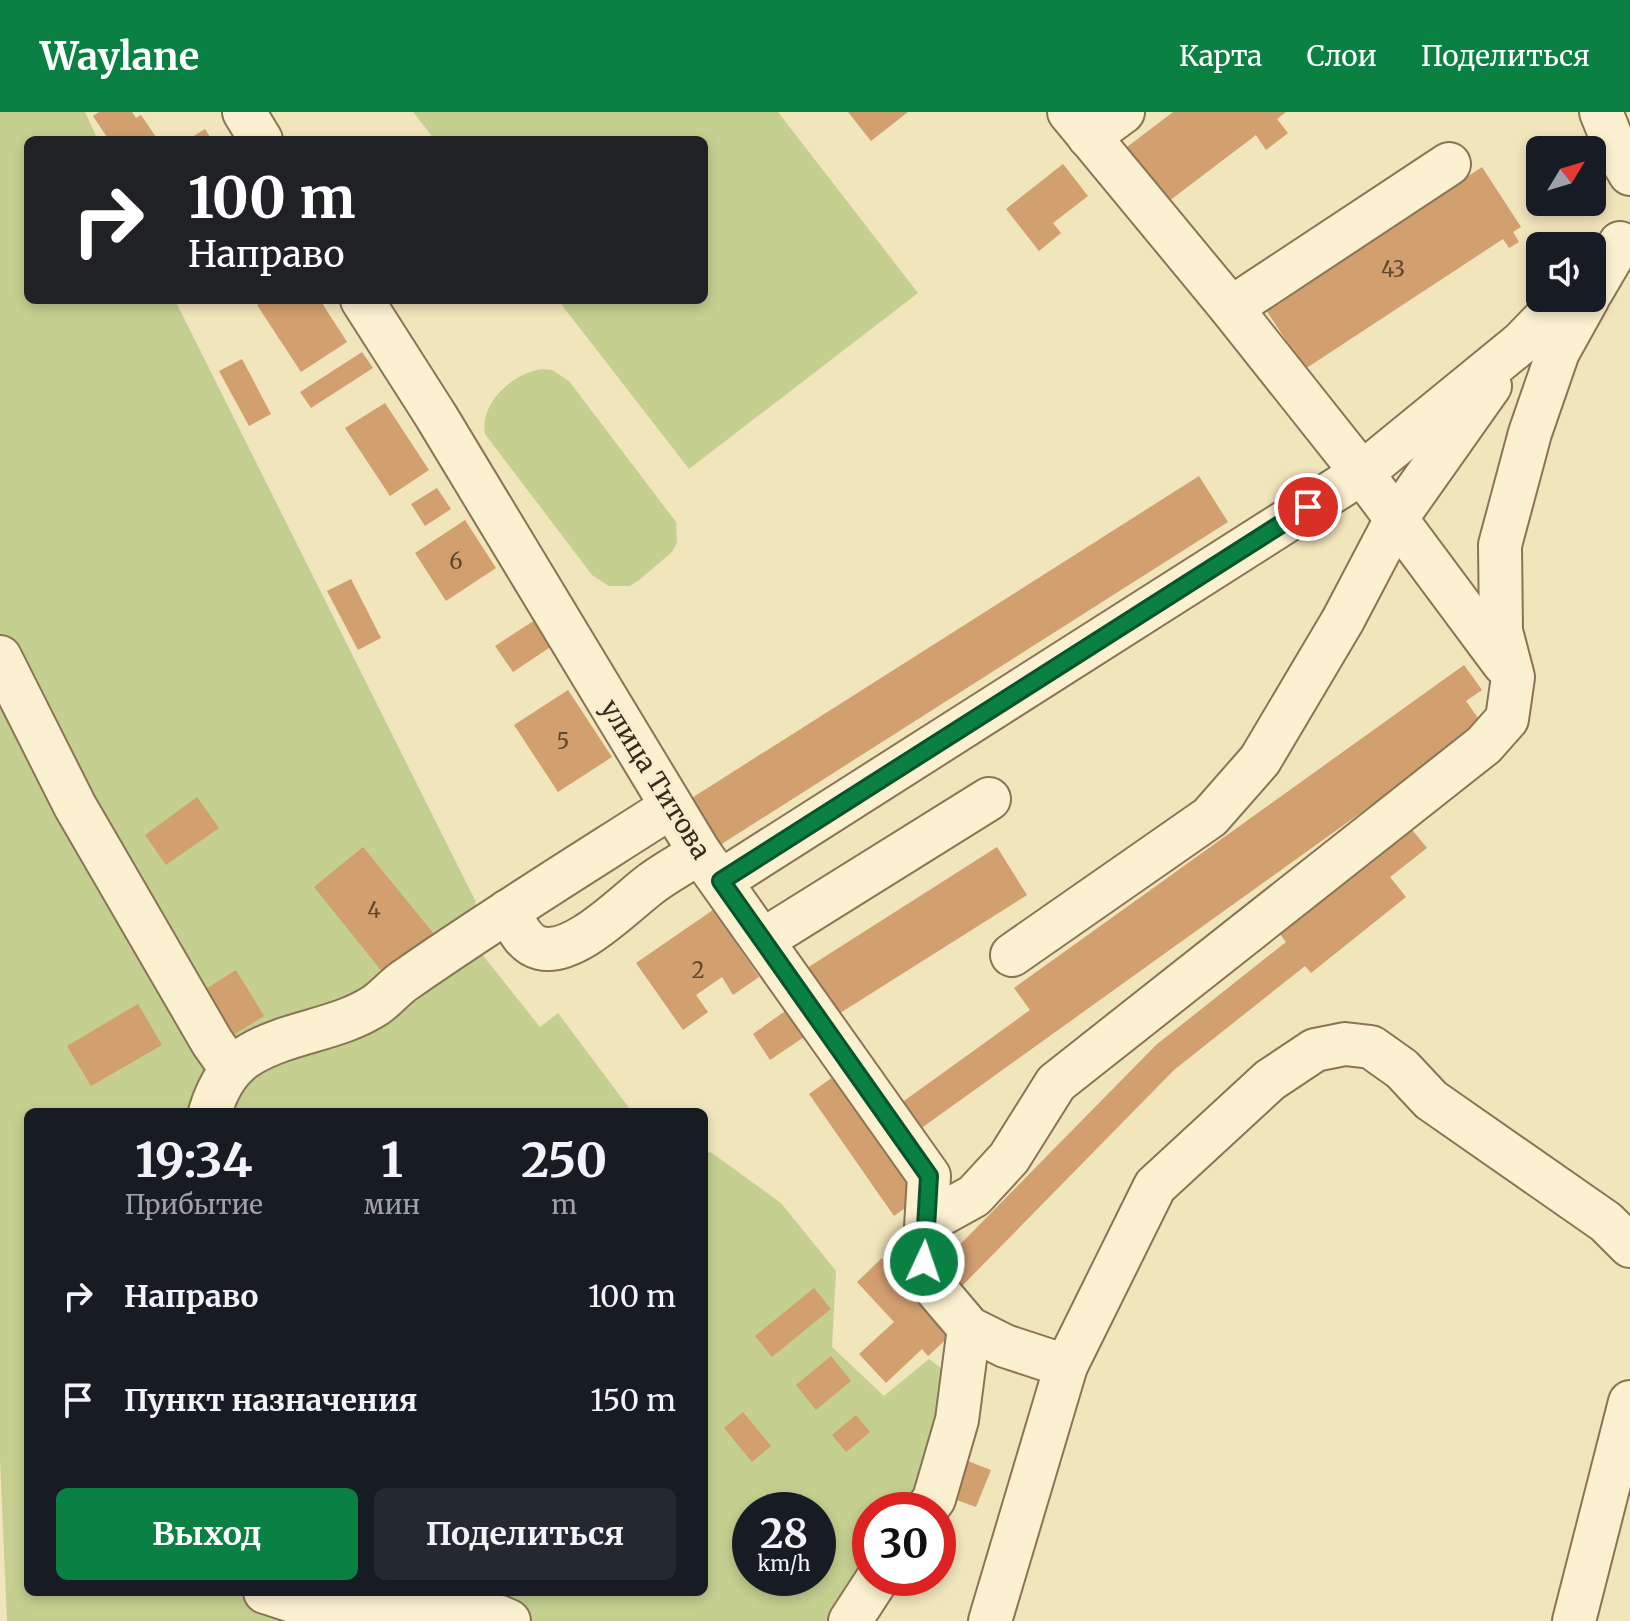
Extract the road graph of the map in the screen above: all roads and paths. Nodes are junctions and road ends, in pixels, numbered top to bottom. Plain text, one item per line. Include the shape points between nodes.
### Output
1 (244, 112) edge
2 (1123, 112) edge
3 (1601, 112) edge
4 (1079, 124) edge
5 (259, 136) edge
6 (1449, 164) dead end
7 (1630, 174) edge
8 (365, 304) edge
9 (1231, 308) junction
10 (1551, 312) edge
11 (1580, 312) edge
12 (1521, 343) junction
13 (1362, 473) junction
14 (1396, 519) junction
15 (0, 657) edge
16 (1513, 677) junction
17 (989, 799) dead end
18 (671, 807) junction
19 (710, 867) junction
20 (508, 911) junction
21 (763, 940) junction
22 (1012, 955) dead end
23 (231, 1069) junction
24 (211, 1108) edge
25 (927, 1222) junction
26 (1622, 1231) edge
27 (969, 1328) junction
28 (1066, 1366) junction
29 (1630, 1402) edge
30 (936, 1492) edge
31 (277, 1596) edge
32 (866, 1596) edge
33 (509, 1621) edge
34 (850, 1621) edge
35 (990, 1621) edge
36 (1574, 1621) edge

1 - 5 street
2 - 4 street
3 - 7 street
4 - 9 street
6 - 9 street
8 - 18 street, улица Титова
9 - 13 street
10 - 12 street
11 - 16 street via 1558,352 1530,433 1500,545 1501,631
12 - 13 street
12 - 14 street
13 - 14 street
13 - 19 street
14 - 16 street
14 - 22 street via 1260,760 1210,817
15 - 23 street via 75,806
16 - 25 street via 1507,719 1484,745 1056,1083 1009,1158 974,1196
17 - 21 street
18 - 19 street, улица Титова
18 - 20 street
19 - 20 street via 658,878 587,935 561,947 541,948 523,937
19 - 21 street, улица Титова
20 - 23 street via 376,1005 251,1054
21 - 25 street, улица Титова via 929,1176
23 - 24 street
25 - 27 street, улица Титова via 924,1262 935,1288
26 - 28 street via 1431,1100 1402,1069 1371,1047 1345,1044 1315,1050 1270,1080 1155,1186
27 - 28 street, улица Титова
27 - 30 street via 957,1420
28 - 35 street
29 - 36 street
31 - 33 street via 320,1610 461,1613
32 - 34 street

